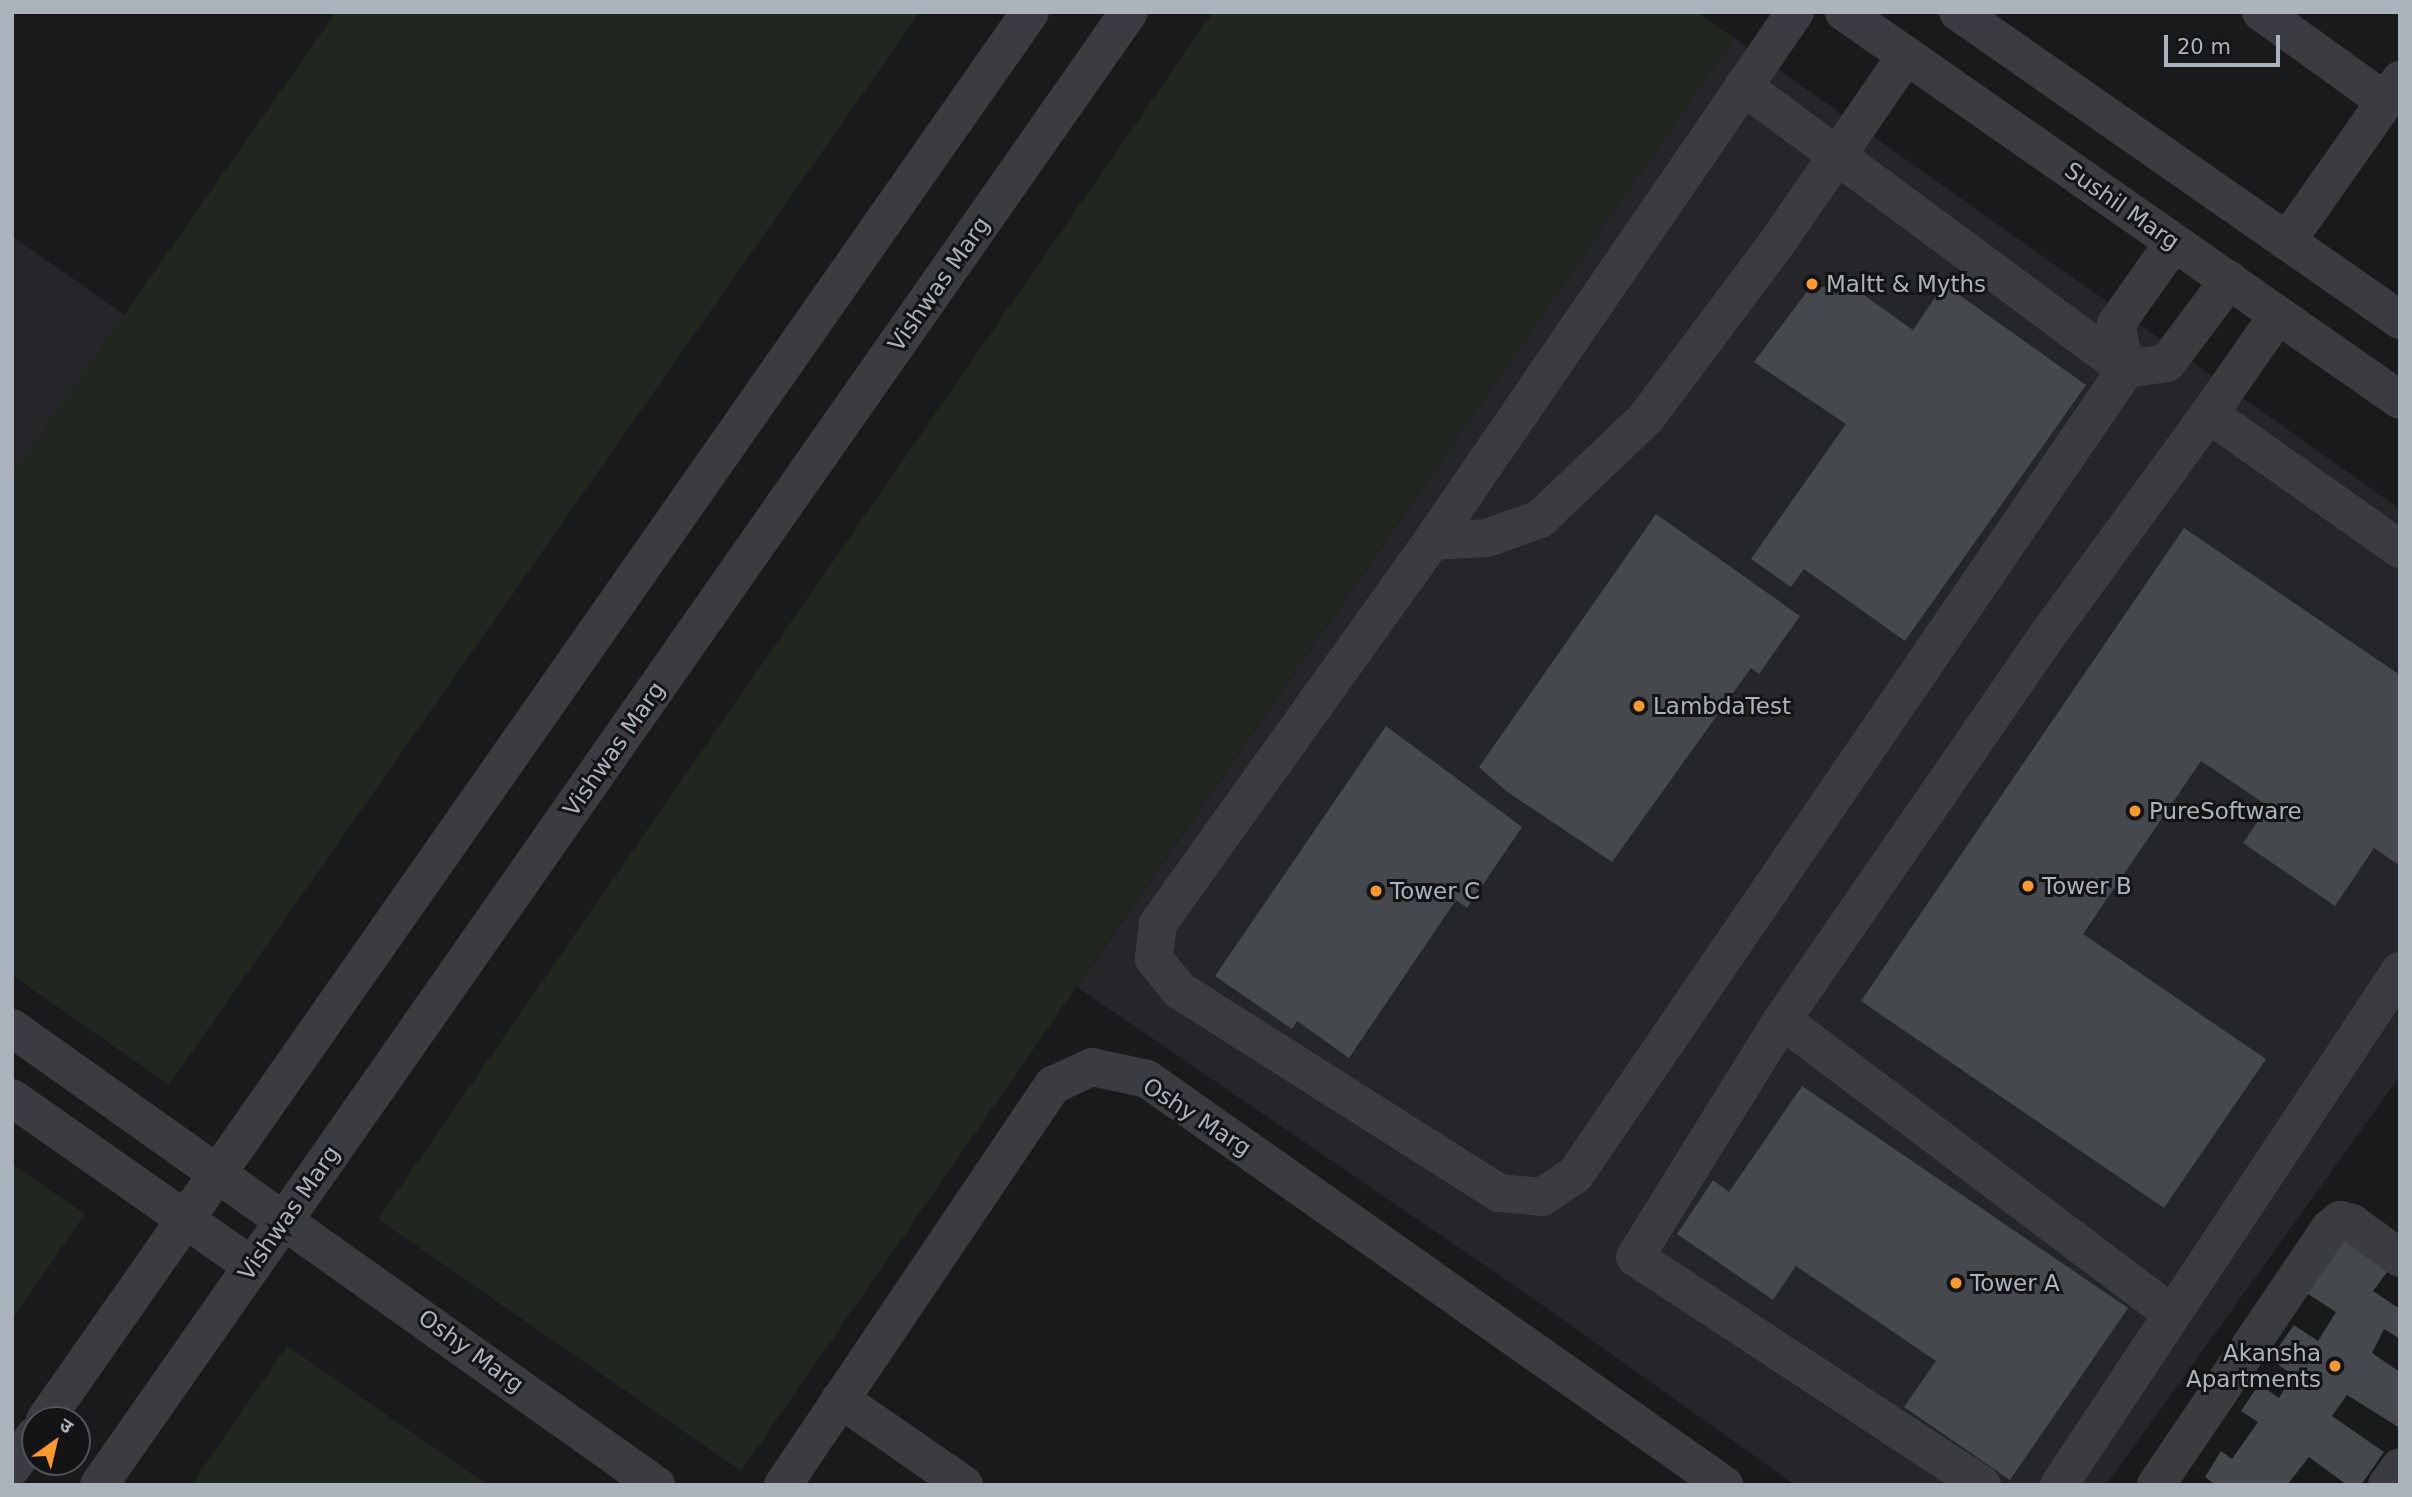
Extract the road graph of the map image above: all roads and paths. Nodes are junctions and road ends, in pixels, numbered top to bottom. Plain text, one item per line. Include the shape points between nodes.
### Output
1 (1030, 12) edge
2 (1129, 12) edge
3 (1795, 12) edge
4 (1844, 12) edge
5 (1958, 12) edge
6 (2261, 12) edge
7 (1906, 56) junction
8 (1743, 86) junction
9 (2392, 91) edge
10 (1838, 152) junction
11 (2174, 242) junction
12 (2287, 242) junction
13 (2229, 280) junction
14 (2278, 315) junction
15 (2400, 320) edge
16 (2126, 369) junction
17 (2400, 400) edge
18 (2209, 414) junction
19 (1432, 541) junction
20 (2400, 549) edge
21 (2400, 971) edge
22 (1782, 1020) junction
23 (12, 1028) edge
24 (12, 1098) edge
25 (219, 1172) junction
26 (286, 1218) junction
27 (186, 1219) junction
28 (2400, 1258) edge
29 (252, 1266) junction
30 (2172, 1314) junction
31 (840, 1399) junction
32 (56, 1406) edge
33 (2400, 1467) edge
34 (99, 1485) edge
35 (656, 1485) edge
36 (783, 1485) edge
37 (964, 1485) edge
38 (1724, 1485) edge
39 (1982, 1485) edge
40 (2059, 1485) edge
41 (2157, 1485) edge
42 (2387, 1485) edge

1 - 25 street
2 - 26 street, Vishwas Marg
3 - 8 street
4 - 7 street, Sushil Marg
5 - 12 street
6 - 9 street
7 - 10 street
7 - 11 street, Sushil Marg
8 - 10 street
8 - 19 street
9 - 12 street
10 - 16 street
10 - 19 street via 1646,418 1541,519 1487,538
11 - 13 street, Sushil Marg
11 - 16 street via 2116,324
12 - 15 street
13 - 14 street, Sushil Marg
13 - 16 street via 2167,363
14 - 17 street, Sushil Marg
14 - 18 street
16 - 19 street via 1575,1175 1542,1197 1499,1193 1179,990 1154,959 1158,924
18 - 20 street
18 - 22 street via 2047,636
21 - 30 street
22 - 30 street
22 - 39 street via 1634,1256
23 - 25 street, Oshy Marg
24 - 27 street
25 - 26 street, Oshy Marg
25 - 27 street
26 - 29 street, Vishwas Marg
26 - 35 street, Oshy Marg
27 - 29 street
27 - 32 street
28 - 41 street via 2352,1223 2340,1220 2330,1228
29 - 34 street, Vishwas Marg
30 - 40 street
31 - 36 street, Oshy Marg
31 - 37 street
31 - 38 street, Oshy Marg via 1053,1085 1092,1068 1147,1079
33 - 42 street

